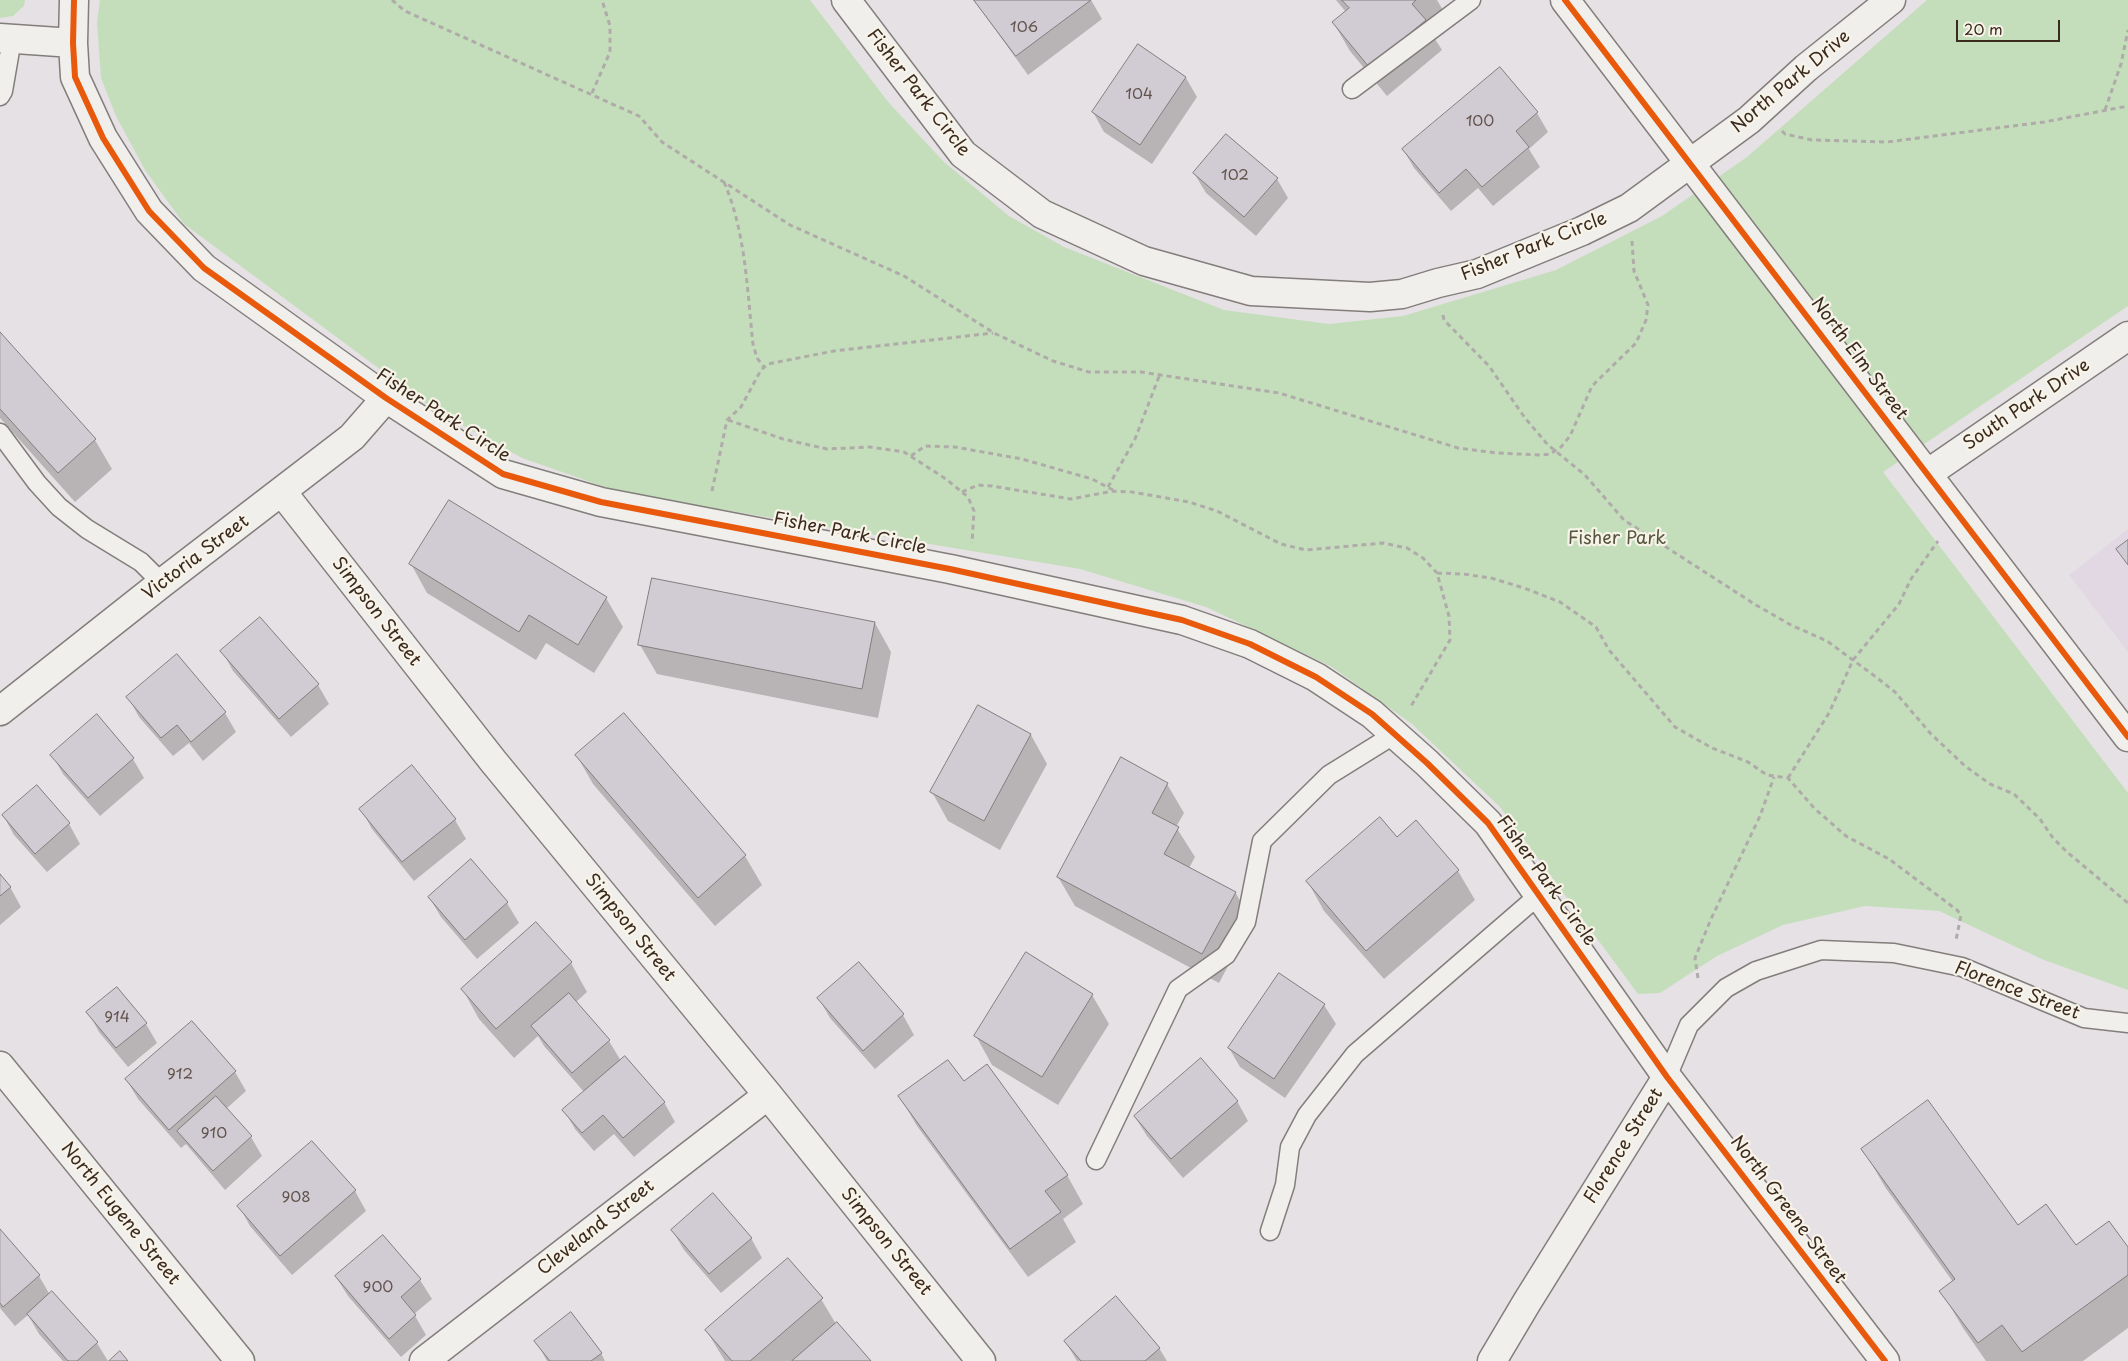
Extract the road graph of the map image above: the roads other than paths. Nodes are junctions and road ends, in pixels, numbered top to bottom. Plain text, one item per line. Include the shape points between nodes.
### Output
1 (74, 0) edge
2 (846, 0) edge
3 (1471, 0) edge
4 (1565, 0) edge
5 (1891, 0) edge
6 (6, 38) edge
7 (73, 43) junction
8 (1352, 89) dead end
9 (0, 96) edge
10 (1690, 164) junction
11 (2128, 336) edge
12 (386, 398) junction
13 (0, 433) edge
14 (1927, 474) junction
15 (282, 492) junction
16 (162, 583) junction
17 (0, 711) edge
18 (1394, 734) junction
19 (2128, 737) edge
20 (1539, 895) junction
21 (2128, 1023) edge
22 (0, 1066) edge
23 (1667, 1078) junction
24 (768, 1095) junction
25 (1096, 1160) dead end
26 (1270, 1232) dead end
27 (240, 1361) edge
28 (424, 1361) edge
29 (981, 1361) edge
30 (1492, 1361) edge
31 (1885, 1361) edge

1 - 7 street, Fisher Park Circle
2 - 10 street, Fisher Park Circle via 962,154 1042,214 1144,261 1251,291 1370,297 1402,294 1476,274 1582,231 1629,208
3 - 8 lane
4 - 10 street, North Elm Street
5 - 10 street, North Park Drive
6 - 7 street
6 - 9 lane
7 - 12 street, Fisher Park Circle via 75,77 103,138 150,211 204,268
10 - 14 street, North Elm Street
11 - 14 street, South Park Drive
12 - 15 street, Victoria Street via 352,437
12 - 18 street, Fisher Park Circle via 503,474 601,502 970,573 1182,620 1250,644 1316,677 1372,714
13 - 16 lane via 59,507 87,529 141,562
14 - 19 street, North Elm Street
15 - 16 street, Victoria Street
15 - 24 street, Simpson Street via 493,761
16 - 17 street, Victoria Street
18 - 20 street, Fisher Park Circle via 1488,823
18 - 25 lane via 1329,775 1262,841 1246,922 1226,955 1178,989
20 - 23 street, Fisher Park Circle
20 - 26 lane via 1355,1054 1330,1083 1307,1115 1290,1147 1285,1186
21 - 23 lane, Florence Street via 2084,1018 1962,967 1894,953 1822,950 1756,971 1726,988 1689,1025
22 - 27 street, North Eugene Street
23 - 30 street, Florence Street
23 - 31 street, North Greene Street
24 - 28 street, Cleveland Street
24 - 29 street, Simpson Street

